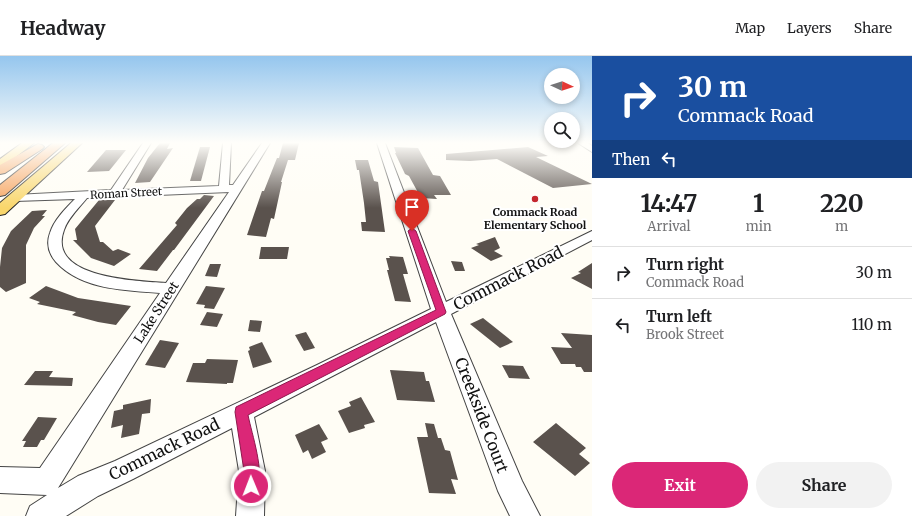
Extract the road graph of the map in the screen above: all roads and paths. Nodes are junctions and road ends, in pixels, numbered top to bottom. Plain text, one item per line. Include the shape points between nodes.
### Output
1 (8, 164) edge
2 (18, 164) edge
3 (34, 164) edge
4 (50, 164) edge
5 (54, 164) edge
6 (133, 164) edge
7 (228, 164) edge
8 (249, 164) edge
9 (389, 164) edge
10 (0, 170) edge
11 (0, 178) edge
12 (37, 179) junction
13 (230, 188) junction
14 (0, 192) edge
15 (114, 194) junction
16 (84, 195) junction
17 (15, 198) junction
18 (0, 211) edge
19 (592, 235) edge
20 (171, 289) junction
21 (441, 312) junction
22 (241, 412) junction
23 (0, 480) edge
24 (46, 502) edge
25 (250, 516) edge
26 (526, 516) edge

1 - 10 highway
2 - 11 highway
3 - 14 highway
4 - 12 highway
5 - 12 main road
6 - 15 street
7 - 13 street
8 - 13 street, Lake Street
9 - 21 street, Creekside Court
12 - 17 main road
13 - 15 street, Roman Street
13 - 20 street, Lake Street
15 - 16 street, Roman Street
16 - 17 street, Roman Street
16 - 20 street via 56,233 54,243 62,259 80,273 100,280
17 - 18 main road
19 - 21 street, Commack Road
20 - 24 street, Lake Street
21 - 22 street, Commack Road
21 - 26 street, Creekside Court via 512,491
22 - 24 street, Commack Road via 124,470
22 - 25 street via 252,471
23 - 24 street

